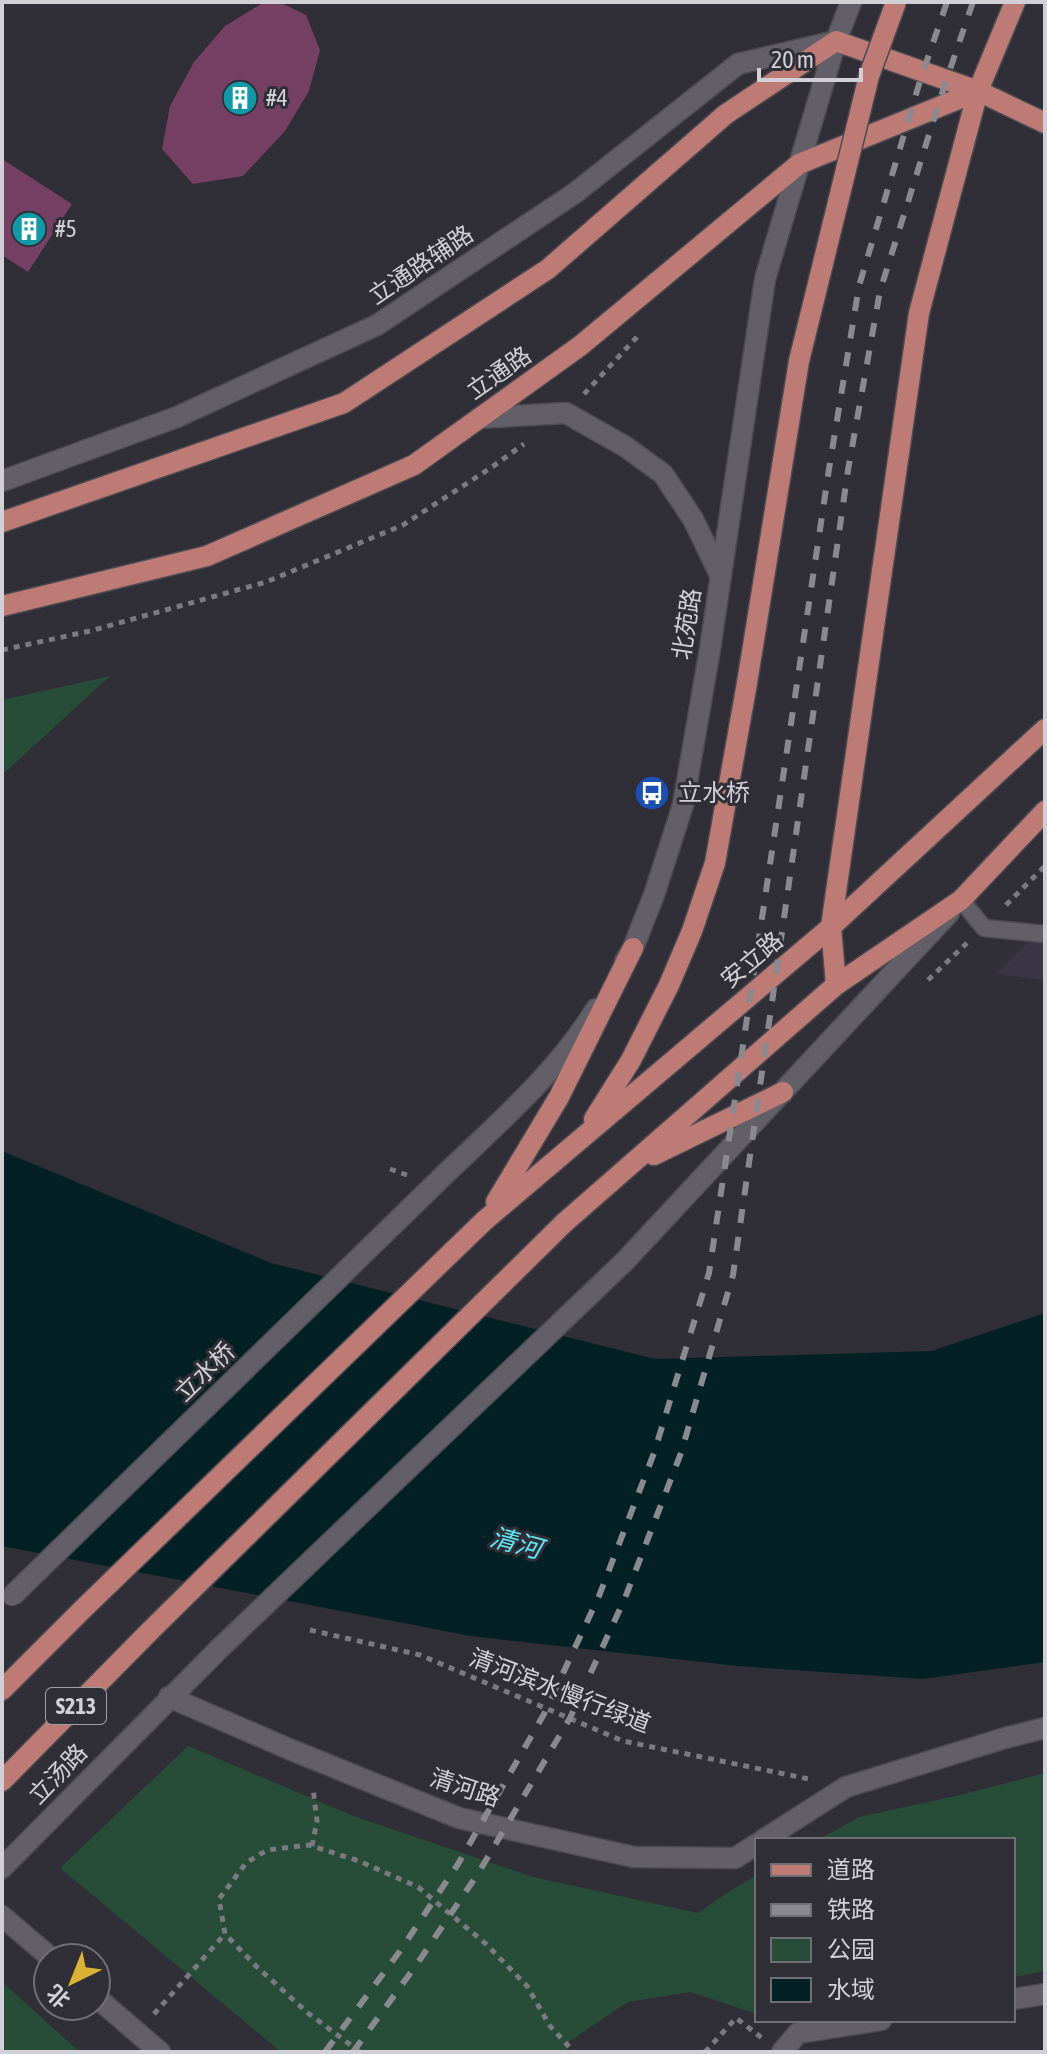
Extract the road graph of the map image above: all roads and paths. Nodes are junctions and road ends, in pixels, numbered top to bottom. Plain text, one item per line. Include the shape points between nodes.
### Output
1 (851, 2) edge
2 (896, 2) edge
3 (1015, 2) edge
4 (836, 41) junction
5 (978, 91) junction
6 (1045, 123) edge
7 (799, 164) junction
8 (479, 418) junction
9 (2, 481) edge
10 (2, 522) edge
11 (721, 577) junction
12 (2, 606) edge
13 (1045, 729) edge
14 (1045, 811) edge
15 (961, 900) junction
16 (831, 927) junction
17 (1045, 934) edge
18 (633, 948) junction
19 (836, 985) junction
20 (783, 1092) junction
21 (586, 1133) junction
22 (629, 1167) junction
23 (434, 1185) joint
24 (484, 1221) junction
25 (7, 1600) edge
26 (310, 1630) dead end
27 (2, 1690) edge
28 (169, 1697) junction
29 (1045, 1728) edge
30 (310, 1757) junction
31 (2, 1781) edge
32 (846, 1787) junction
33 (766, 1838) edge
34 (755, 1845) edge
35 (312, 1846) junction
36 (2, 1868) edge
37 (2, 1916) edge
38 (225, 1934) junction
39 (32, 1942) edge
40 (1045, 1994) edge
41 (1015, 1999) edge
42 (112, 2011) edge
43 (868, 2022) edge
44 (137, 2033) junction
45 (776, 2048) edge
46 (160, 2052) edge
47 (360, 2052) edge
48 (574, 2052) edge
49 (705, 2052) edge

1 - 4 street, 北苑路
2 - 21 main road, bridge via 869,76 799,361 715,863 669,985
3 - 5 main road
4 - 5 main road
4 - 7 street, 北苑路
4 - 9 street, 立通路辅路 via 738,64 575,193 377,325 177,417
4 - 10 main road via 726,114 548,269 344,403
5 - 6 main road
5 - 7 main road, 立通路
5 - 16 main road via 919,313
7 - 8 main road, 立通路 via 580,346
7 - 11 street, 北苑路 via 765,279
8 - 11 street via 566,413 626,447 663,474 693,519
8 - 12 main road, 立通路 via 414,465 207,556
11 - 18 street, 北苑路 via 683,805
13 - 16 main road, 安立路
14 - 15 main road
15 - 17 lane via 984,928
15 - 19 main road
15 - 20 street
16 - 19 main road
16 - 21 main road, 安立路
18 - 23 street, 北苑路 via 586,1024 543,1079
18 - 24 main road via 553,1109
19 - 22 main road
20 - 22 main road
20 - 28 street, 立汤路 / S213, bridge via 625,1261
21 - 24 main road, 安立路
22 - 31 main road, 立汤路 / S213, bridge via 564,1223
23 - 25 street, 立水桥, bridge
24 - 27 main road, S213, bridge
26 - 32 path, 清河滨水慢行绿道 via 420,1655 623,1741
28 - 30 street, 清河路
28 - 36 street, 立汤路 / S213
29 - 32 street
30 - 34 street, 清河路 via 459,1818 634,1857 735,1858
30 - 35 path via 317,1821
32 - 33 street
35 - 38 path via 267,1850 246,1863 219,1899
35 - 48 path via 418,1887 527,1986 550,2026
37 - 39 street
38 - 44 path
38 - 47 path via 308,2013
40 - 41 street
42 - 44 street
43 - 45 street via 798,2033
44 - 46 street
45 - 49 path via 736,2018

